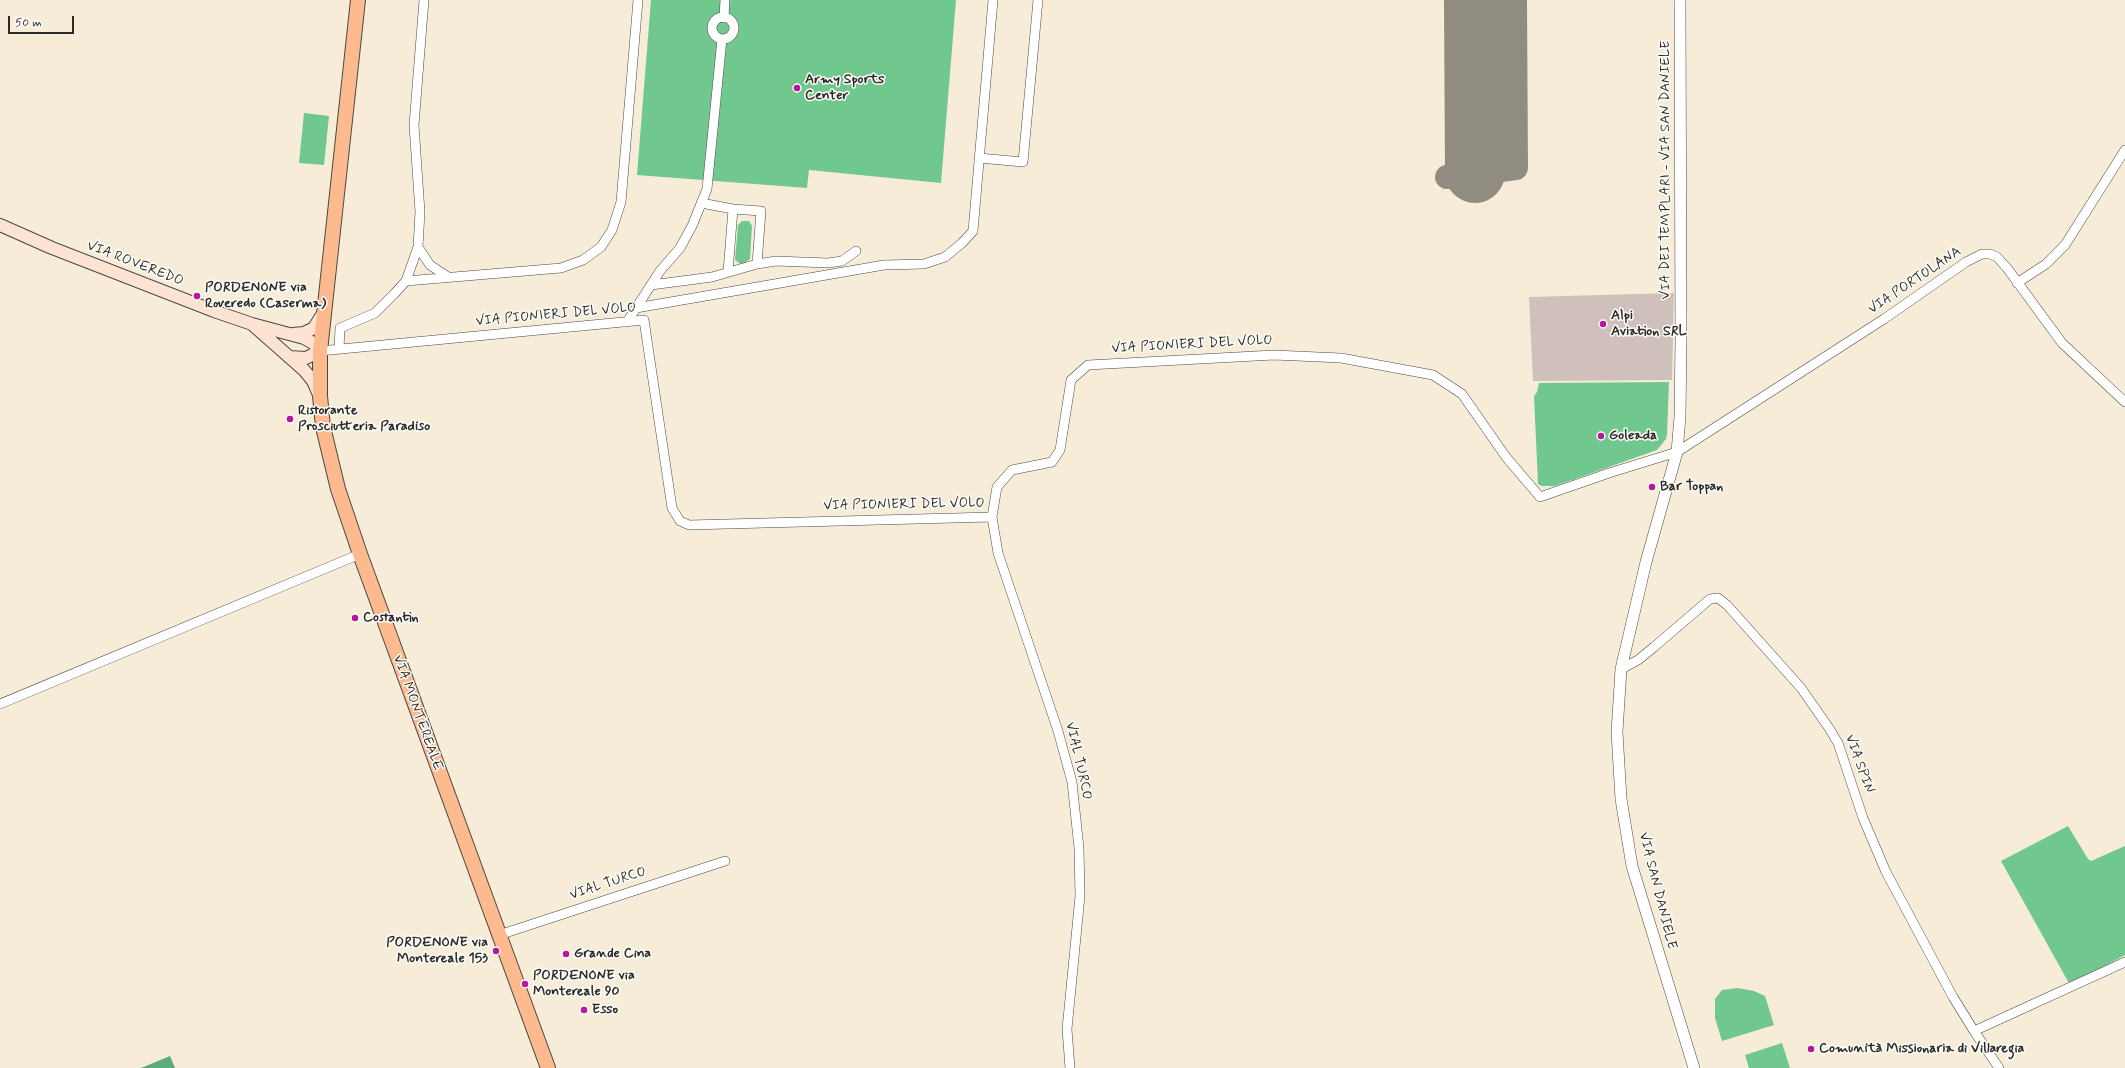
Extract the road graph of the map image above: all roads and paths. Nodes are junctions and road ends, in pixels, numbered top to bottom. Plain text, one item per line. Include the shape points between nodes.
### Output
1 (358, 0) edge
2 (424, 0) edge
3 (638, 0) edge
4 (725, 0) edge
5 (993, 0) edge
6 (1038, 0) edge
7 (1680, 0) edge
8 (724, 18) junction
9 (722, 39) junction
10 (2125, 150) edge
11 (979, 158) junction
12 (702, 203) junction
13 (733, 209) junction
14 (0, 225) edge
15 (0, 234) edge
16 (418, 247) junction
17 (52, 248) junction
18 (856, 251) dead end
19 (757, 264) junction
20 (728, 272) junction
21 (448, 277) junction
22 (406, 281) junction
23 (2017, 283) junction
24 (651, 285) junction
25 (636, 308) junction
26 (324, 310) junction
27 (627, 322) junction
28 (252, 324) junction
29 (293, 334) junction
30 (339, 349) junction
31 (320, 351) junction
32 (289, 357) junction
33 (320, 396) junction
34 (2125, 402) edge
35 (1677, 452) junction
36 (992, 517) junction
37 (360, 554) junction
38 (1621, 669) junction
39 (0, 704) edge
40 (725, 861) dead end
41 (499, 935) junction
42 (2125, 962) edge
43 (1974, 1031) junction
44 (548, 1068) edge
45 (1070, 1068) edge
46 (1694, 1068) edge
47 (1999, 1068) edge

1 - 26 main road, VIA MONTEREALE
2 - 16 street via 414,125 420,212
3 - 21 street via 621,202 612,230 601,247 584,260 561,268
4 - 8 street
5 - 11 street
6 - 11 street via 1023,162
7 - 35 street, VIA DEI TEMPLARI - VIA SAN DANIELE via 1681,346
8 - 9 street via 730,21 733,31 729,37
8 - 9 street via 717,19 712,28 716,36
9 - 12 street via 710,168
10 - 23 street via 2065,245 2046,264
11 - 25 street via 973,231 945,257 924,264 884,265
12 - 13 street
12 - 24 street via 680,248
13 - 19 street via 761,211
13 - 20 street
14 - 17 main road, VIA ROVEREDO
15 - 17 main road, VIA ROVEREDO
16 - 21 street via 430,265
16 - 22 street
17 - 28 main road, VIA ROVEREDO
18 - 19 street via 842,261 828,263 776,261
19 - 20 street
20 - 24 street via 712,277
21 - 22 street
22 - 30 street via 375,313 340,328
23 - 34 street via 2062,343
23 - 35 street, VIA PORTOLANA via 1997,257 1990,254 1974,257 1884,319
24 - 25 street
25 - 27 street
26 - 29 main road, VIA ROVEREDO via 314,328 304,333
26 - 31 main road, VIA MONTEREALE
27 - 30 street, VIA PIONIERI DEL VOLO
27 - 36 street, VIA PIONIERI DEL VOLO via 644,320 672,508 680,521 689,525
28 - 29 main road, VIA ROVEREDO
28 - 32 main road, VIA ROVEREDO
29 - 31 main road, VIA ROVEREDO via 313,343
30 - 31 street, VIA PIONIERI DEL VOLO
31 - 32 main road via 306,358
31 - 33 main road, VIA MONTEREALE
32 - 33 main road, VIA ROVEREDO via 313,381
33 - 37 main road, VIA MONTEREALE via 329,459
35 - 36 street, VIA PIONIERI DEL VOLO via 1540,497 1506,457 1462,394 1433,375 1341,358 1274,355 1088,365 1071,380 1060,450 1052,462 1012,470 997,487
35 - 38 street, VIA DEI TEMPLARI - VIA SAN DANIELE via 1646,562
36 - 45 street, VIAL TURCO via 998,553 1058,731 1072,782 1079,848 1080,896 1067,1029
37 - 39 street
37 - 41 main road, VIA MONTEREALE
38 - 43 street, VIA SPIN via 1638,660 1710,599 1718,598 1727,605 1801,688 1838,743 1872,841
38 - 46 street, VIA SAN DANIELE via 1617,732 1621,799 1632,866
40 - 41 street, VIAL TURCO
41 - 44 main road, VIA MONTEREALE
42 - 43 street
43 - 47 street, VIA SPIN

